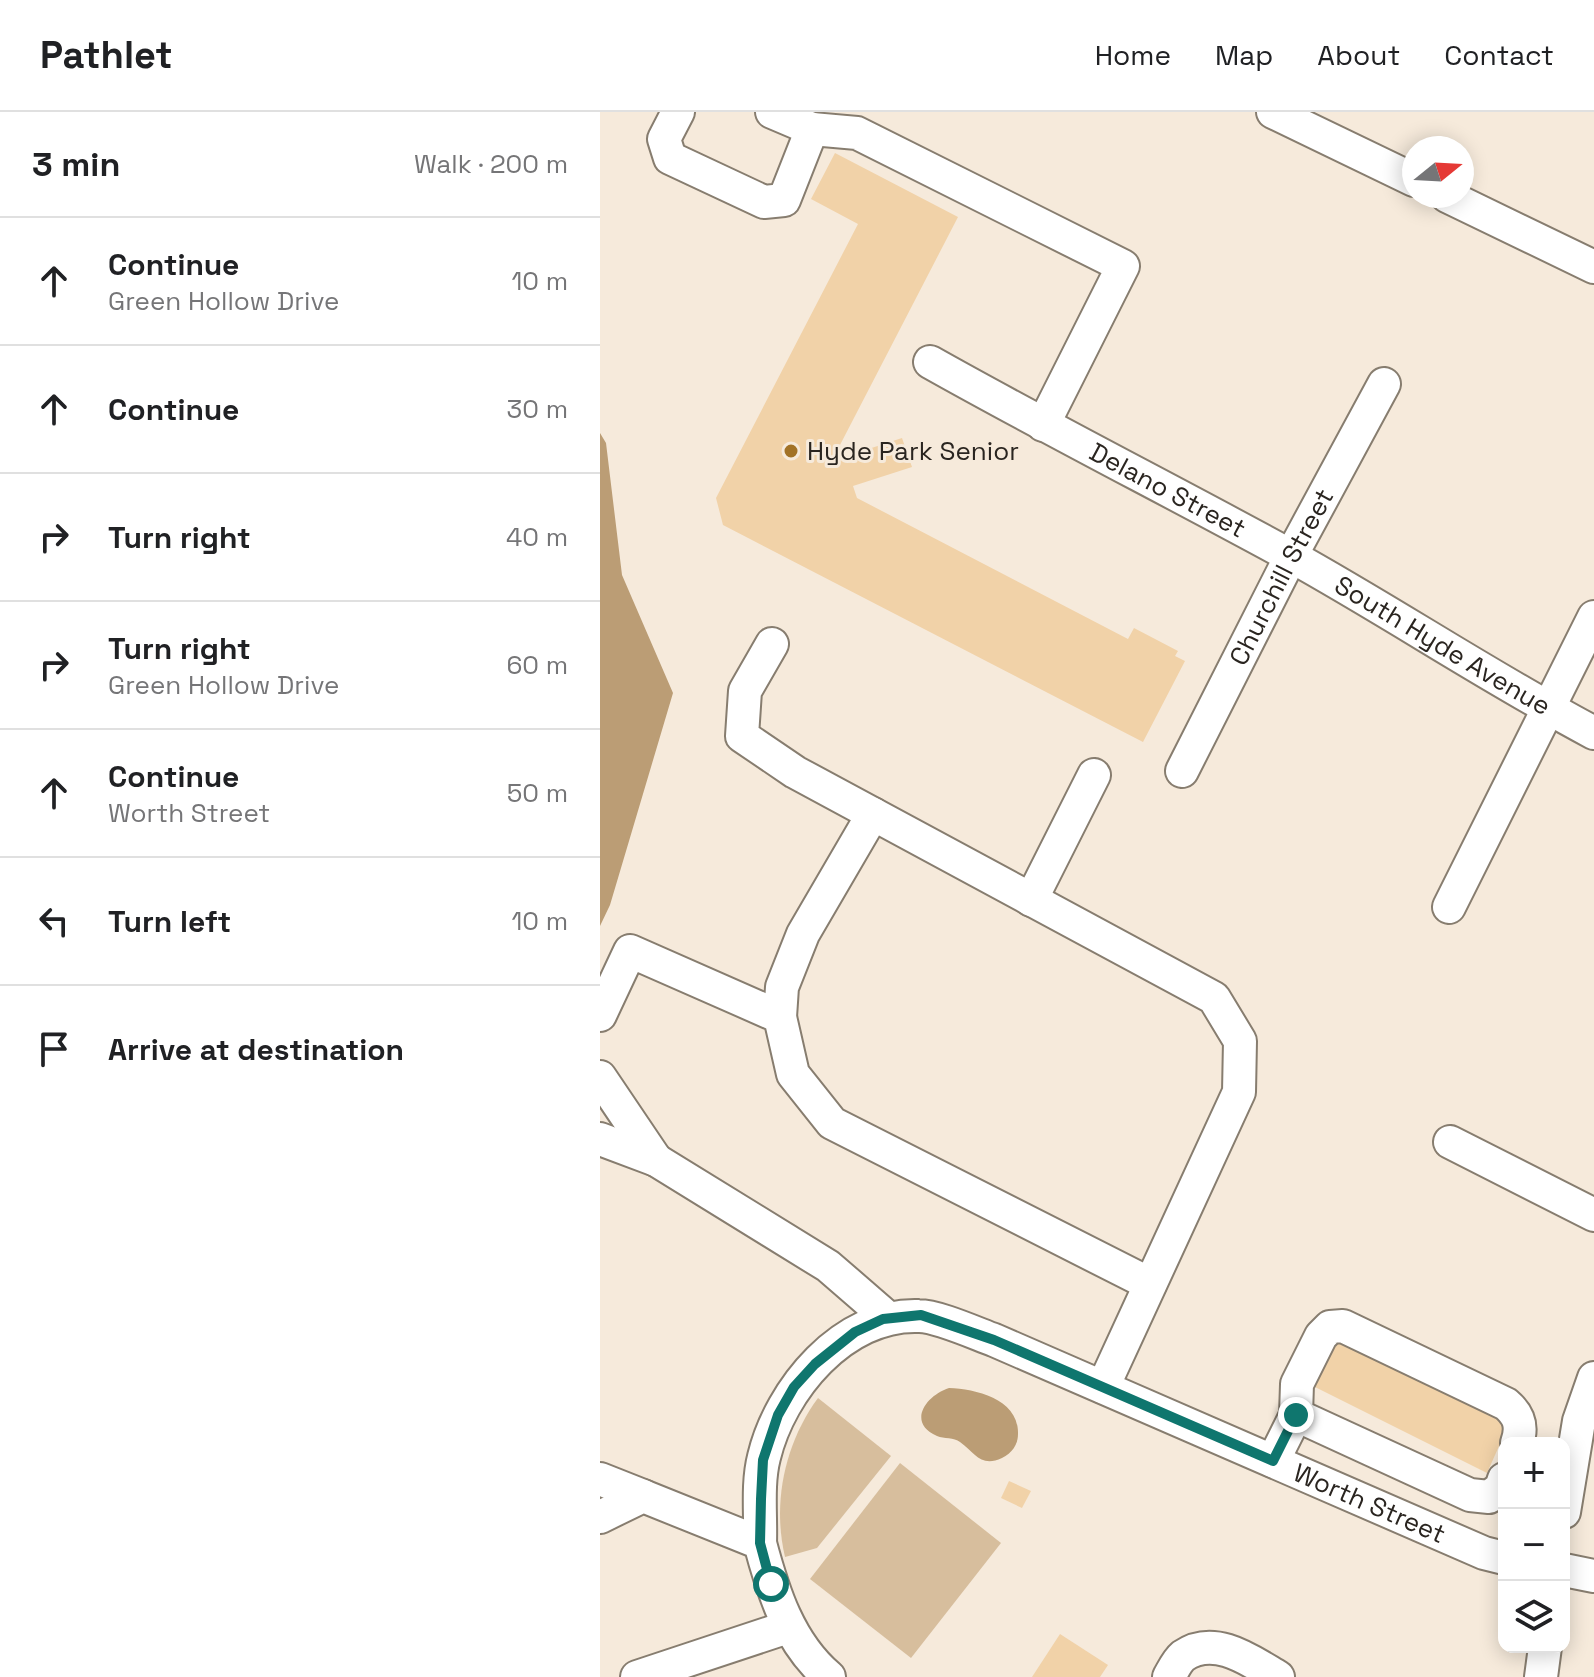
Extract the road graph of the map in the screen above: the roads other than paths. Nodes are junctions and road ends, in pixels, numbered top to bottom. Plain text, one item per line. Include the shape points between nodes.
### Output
1 (678, 112) edge
2 (772, 112) edge
3 (1273, 112) edge
4 (812, 129) junction
5 (1402, 174) edge
6 (1472, 208) edge
7 (1594, 267) edge
8 (930, 362) dead end
9 (1384, 384) dead end
10 (1043, 425) junction
11 (1291, 556) junction
12 (1594, 617) edge
13 (772, 644) dead end
14 (1547, 708) junction
15 (1594, 733) edge
16 (1182, 771) dead end
17 (1094, 775) dead end
18 (873, 814) junction
19 (1031, 900) junction
20 (1449, 907) dead end
21 (600, 1015) edge
22 (780, 1017) junction
23 (600, 1077) edge
24 (600, 1139) edge
25 (1450, 1142) dead end
26 (656, 1160) junction
27 (1594, 1215) edge
28 (1150, 1284) junction
29 (888, 1318) junction
30 (1594, 1378) edge
31 (1103, 1387) junction
32 (1296, 1415) junction
33 (1519, 1437) edge
34 (1273, 1461) junction
35 (1430, 1475) junction
36 (600, 1479) edge
37 (1498, 1490) edge
38 (643, 1496) junction
39 (1564, 1509) edge
40 (600, 1517) edge
41 (1408, 1520) junction
42 (760, 1543) junction
43 (1498, 1556) edge
44 (1570, 1571) edge
45 (1594, 1576) edge
46 (788, 1627) junction
47 (1544, 1653) edge
48 (637, 1677) edge
49 (829, 1677) edge
50 (1169, 1677) edge
51 (1278, 1677) edge
52 (1541, 1677) edge

1 - 4 street via 664,139 670,158 764,202 784,200
2 - 4 street
3 - 5 street
4 - 10 street via 857,133 1123,266
6 - 7 street
8 - 10 street, Delano Street
9 - 11 street, Churchill Street
10 - 11 street, Delano Street
11 - 14 street, South Hyde Avenue
11 - 16 street, Churchill Street
12 - 14 street
13 - 18 street via 745,691 742,736
14 - 15 street, South Hyde Avenue
14 - 20 street
17 - 19 street
18 - 19 street
18 - 22 street via 803,934 782,987
19 - 28 street via 1214,998 1240,1041 1239,1092
21 - 22 street via 630,951
22 - 28 street via 793,1074 832,1123
23 - 26 street
24 - 26 street
25 - 27 street
26 - 29 street via 828,1266
28 - 31 street
29 - 31 street, Worth Street via 921,1315
29 - 42 street via 855,1332 815,1364 778,1415 763,1460
30 - 39 street via 1579,1421
31 - 34 street, Worth Street
32 - 33 street via 1297,1384 1321,1336 1330,1327 1343,1326 1506,1404 1517,1414
32 - 34 street
32 - 35 street
34 - 41 street, Worth Street
35 - 37 street via 1470,1495 1489,1497
35 - 41 street
36 - 38 street
38 - 40 street
38 - 42 street
41 - 43 street, Worth Street
42 - 46 street
44 - 45 street
46 - 48 street
46 - 49 street
47 - 52 street
50 - 51 street via 1181,1657 1214,1648 1235,1651

